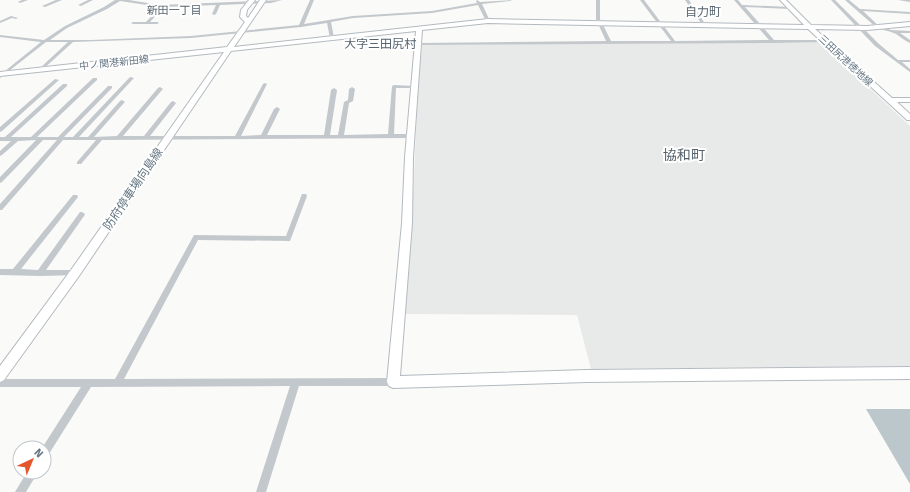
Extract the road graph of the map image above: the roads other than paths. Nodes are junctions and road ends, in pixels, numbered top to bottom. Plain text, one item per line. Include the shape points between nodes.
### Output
1 (26, 0) edge
2 (60, 0) edge
3 (91, 0) edge
4 (120, 0) edge
5 (193, 0) edge
6 (280, 0) edge
7 (312, 0) edge
8 (510, 0) edge
9 (598, 0) edge
10 (642, 0) edge
11 (687, 0) edge
12 (736, 0) edge
13 (783, 0) edge
14 (833, 0) edge
15 (847, 0) edge
16 (900, 0) edge
17 (257, 1) edge
18 (910, 1) edge
19 (20, 2) dead end
20 (234, 2) edge
21 (479, 2) edge
22 (219, 4) junction
23 (80, 5) dead end
24 (189, 5) junction
25 (44, 6) dead end
26 (163, 6) junction
27 (741, 6) junction
28 (790, 8) junction
29 (858, 10) junction
30 (910, 13) edge
31 (214, 14) dead end
32 (16, 18) dead end
33 (488, 21) junction
34 (0, 22) edge
35 (329, 22) junction
36 (133, 23) dead end
37 (147, 23) junction
38 (157, 23) dead end
39 (599, 23) junction
40 (661, 24) junction
41 (910, 24) edge
42 (704, 25) junction
43 (301, 26) junction
44 (759, 26) junction
45 (810, 27) junction
46 (419, 28) junction
47 (860, 28) junction
48 (881, 28) junction
49 (895, 31) junction
50 (240, 32) junction
51 (910, 32) edge
52 (0, 36) edge
53 (332, 38) junction
54 (43, 41) junction
55 (72, 41) junction
56 (825, 41) junction
57 (609, 42) junction
58 (674, 42) junction
59 (773, 42) junction
60 (910, 42) edge
61 (419, 44) junction
62 (228, 49) junction
63 (898, 61) junction
64 (910, 61) edge
65 (41, 70) junction
66 (910, 71) edge
67 (2, 75) edge
68 (132, 78) dead end
69 (95, 79) dead end
70 (57, 80) dead end
71 (265, 84) dead end
72 (65, 85) dead end
73 (415, 86) junction
74 (110, 87) dead end
75 (352, 89) dead end
76 (160, 90) dead end
77 (334, 90) dead end
78 (890, 100) junction
79 (910, 100) edge
80 (122, 102) dead end
81 (173, 103) dead end
82 (277, 109) dead end
83 (910, 118) edge
84 (0, 130) edge
85 (264, 136) junction
86 (326, 136) junction
87 (340, 136) junction
88 (391, 136) junction
89 (411, 136) junction
90 (168, 137) junction
91 (237, 137) junction
92 (33, 138) junction
93 (42, 138) junction
94 (61, 138) junction
95 (76, 138) junction
96 (90, 138) junction
97 (101, 138) junction
98 (119, 138) junction
99 (146, 138) junction
100 (3, 139) edge
101 (16, 139) junction
102 (0, 154) edge
103 (79, 164) dead end
104 (0, 181) edge
105 (304, 196) dead end
106 (75, 198) dead end
107 (0, 208) edge
108 (82, 214) dead end
109 (0, 272) edge
110 (15, 272) junction
111 (40, 273) junction
112 (75, 273) junction
113 (910, 373) edge
114 (0, 376) edge
115 (296, 382) junction
116 (393, 382) junction
117 (0, 383) edge
118 (88, 383) junction
119 (117, 383) junction
120 (52, 441) edge
121 (28, 480) edge
122 (20, 492) edge
123 (261, 492) edge

1 - 19 street
2 - 25 street
3 - 23 street
4 - 26 street
4 - 54 street
5 - 24 street
6 - 17 street
7 - 43 street
8 - 21 street
9 - 39 street
10 - 40 street
11 - 42 street
12 - 27 street
13 - 28 street, 三田尻港徳地線
14 - 47 street
15 - 29 street
16 - 18 street
17 - 20 street
17 - 50 street, 防府停車場向島線
20 - 22 street
21 - 33 street
21 - 35 street via 432,12 353,17
22 - 24 street
22 - 31 street
24 - 26 street
26 - 37 street
27 - 28 street
27 - 44 street
28 - 45 street, 三田尻港徳地線
29 - 30 street
29 - 48 street
32 - 34 street
33 - 39 street, 中ノ関港新田線
33 - 46 street, 中ノ関港新田線
35 - 43 street
35 - 53 street
36 - 37 street
37 - 38 street
39 - 40 street, 中ノ関港新田線
39 - 57 street
40 - 42 street, 中ノ関港新田線
40 - 58 street
41 - 48 street, 中ノ関港新田線
42 - 44 street, 中ノ関港新田線
43 - 50 street
44 - 45 street, 中ノ関港新田線
44 - 59 street
45 - 47 street, 中ノ関港新田線
45 - 56 street, 三田尻港徳地線
46 - 53 street, 中ノ関港新田線
46 - 61 street
47 - 48 street, 中ノ関港新田線
47 - 63 street
48 - 49 street
49 - 51 street
49 - 60 street
50 - 55 street via 138,40
50 - 62 street, 防府停車場向島線
52 - 54 street
53 - 62 street, 中ノ関港新田線
54 - 55 street
54 - 67 street
55 - 65 street
56 - 59 street
56 - 78 street, 三田尻港徳地線
57 - 58 street
57 - 61 street
58 - 59 street
61 - 73 street
62 - 65 street, 中ノ関港新田線
62 - 90 street, 防府停車場向島線
63 - 64 street
63 - 66 street
65 - 67 street, 中ノ関港新田線
68 - 95 street
69 - 92 street
70 - 84 street
71 - 91 street
72 - 100 street
73 - 88 street via 394,86
73 - 89 street
74 - 94 street
75 - 87 street
76 - 98 street
77 - 86 street
78 - 79 street
78 - 83 street, 三田尻港徳地線
80 - 96 street
81 - 99 street
82 - 85 street
85 - 86 street
85 - 91 street
86 - 87 street
87 - 88 street
88 - 89 street
89 - 116 street via 407,223
90 - 91 street
90 - 99 street
90 - 112 street, 防府停車場向島線
92 - 93 street
92 - 101 street
93 - 94 street
93 - 104 street
94 - 95 street
94 - 107 street
95 - 96 street
96 - 97 street
97 - 98 street
97 - 103 street
98 - 99 street
100 - 101 street
101 - 102 street
105 - 119 street via 288,239 196,237
106 - 110 street
108 - 111 street
109 - 110 street
110 - 111 street
111 - 112 street
112 - 114 street, 防府停車場向島線
113 - 116 street via 587,376
115 - 116 street
115 - 119 street
115 - 123 street
117 - 118 street
118 - 119 street
118 - 120 street
121 - 122 street

